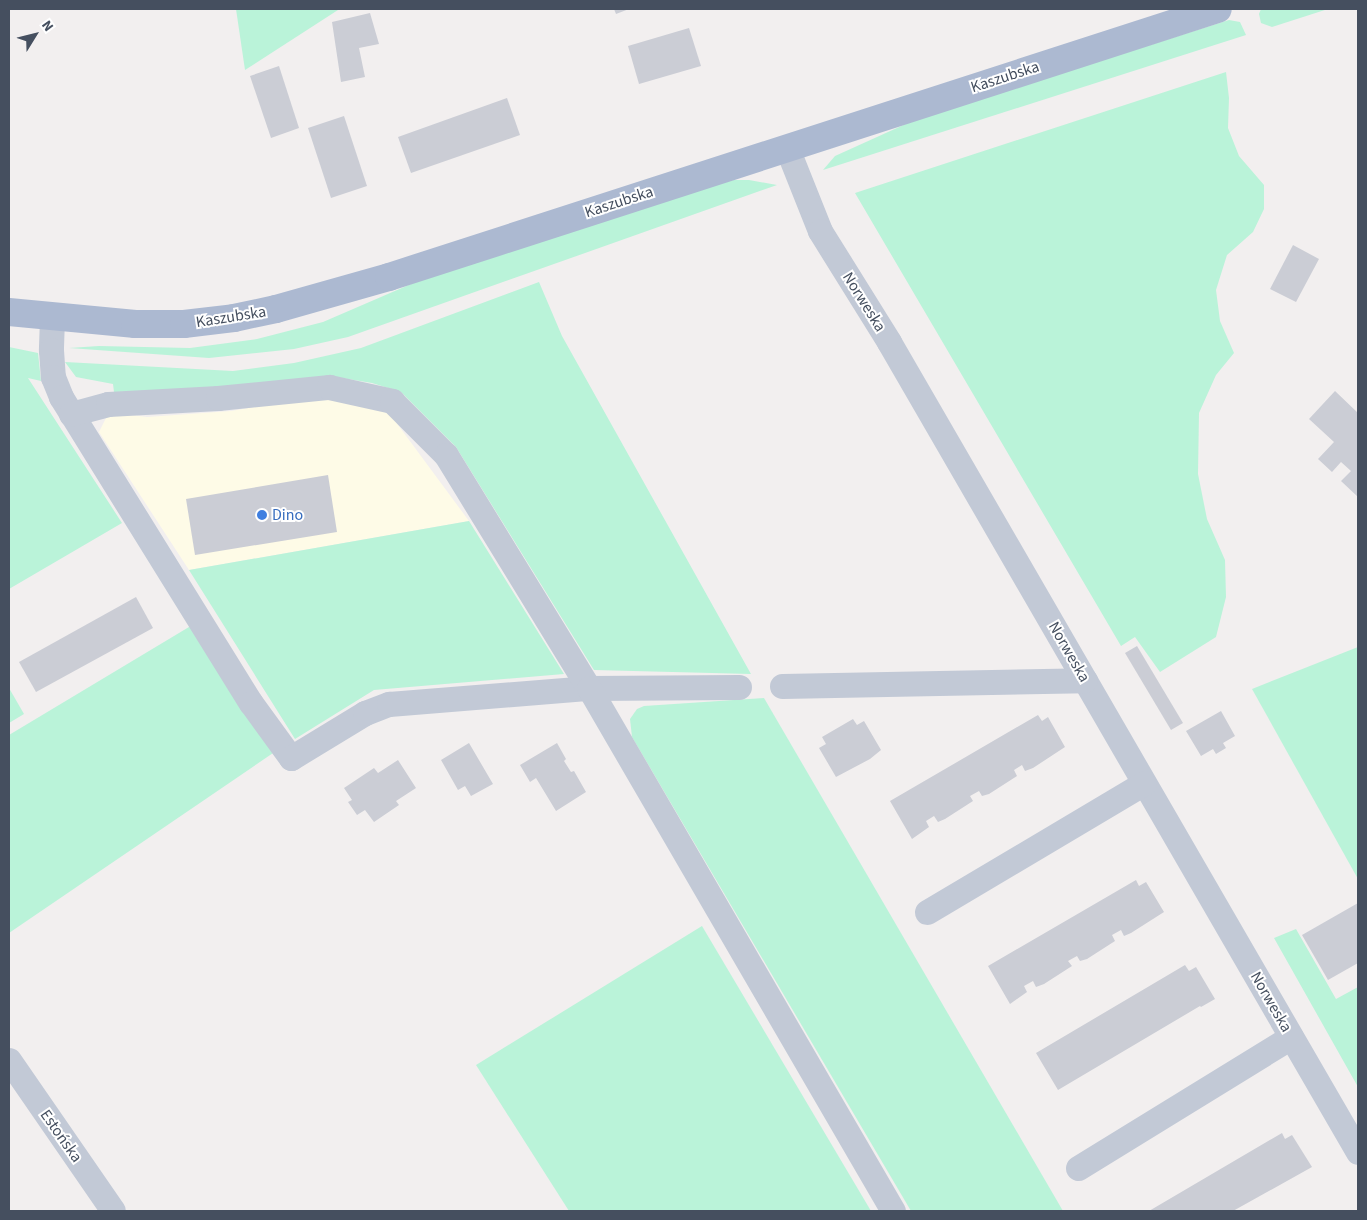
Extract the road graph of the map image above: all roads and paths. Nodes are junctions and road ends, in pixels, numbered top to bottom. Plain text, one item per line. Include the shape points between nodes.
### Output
1 (1218, 9) edge
2 (787, 148) junction
3 (9, 312) edge
4 (52, 318) junction
5 (72, 414) junction
6 (1085, 680) junction
7 (782, 686) dead end
8 (739, 687) dead end
9 (589, 688) junction
10 (1144, 783) junction
11 (927, 912) dead end
12 (1291, 1036) junction
13 (9, 1060) edge
14 (1358, 1152) edge
15 (1078, 1168) dead end
16 (113, 1211) edge
17 (893, 1211) edge

1 - 2 main road, Kaszubska
2 - 4 main road, Kaszubska via 389,277 276,310 184,324
2 - 6 street, Norweska via 820,230 889,342
3 - 4 main road, Kaszubska
4 - 5 street via 53,377
5 - 9 street via 108,404 329,387 392,401 446,454
5 - 9 street via 251,703 291,758 365,713 389,704
6 - 7 street
6 - 10 street, Norweska
8 - 9 street
9 - 17 street
10 - 11 street
10 - 12 street, Norweska
12 - 14 street, Norweska
12 - 15 street
13 - 16 street, Estońska

